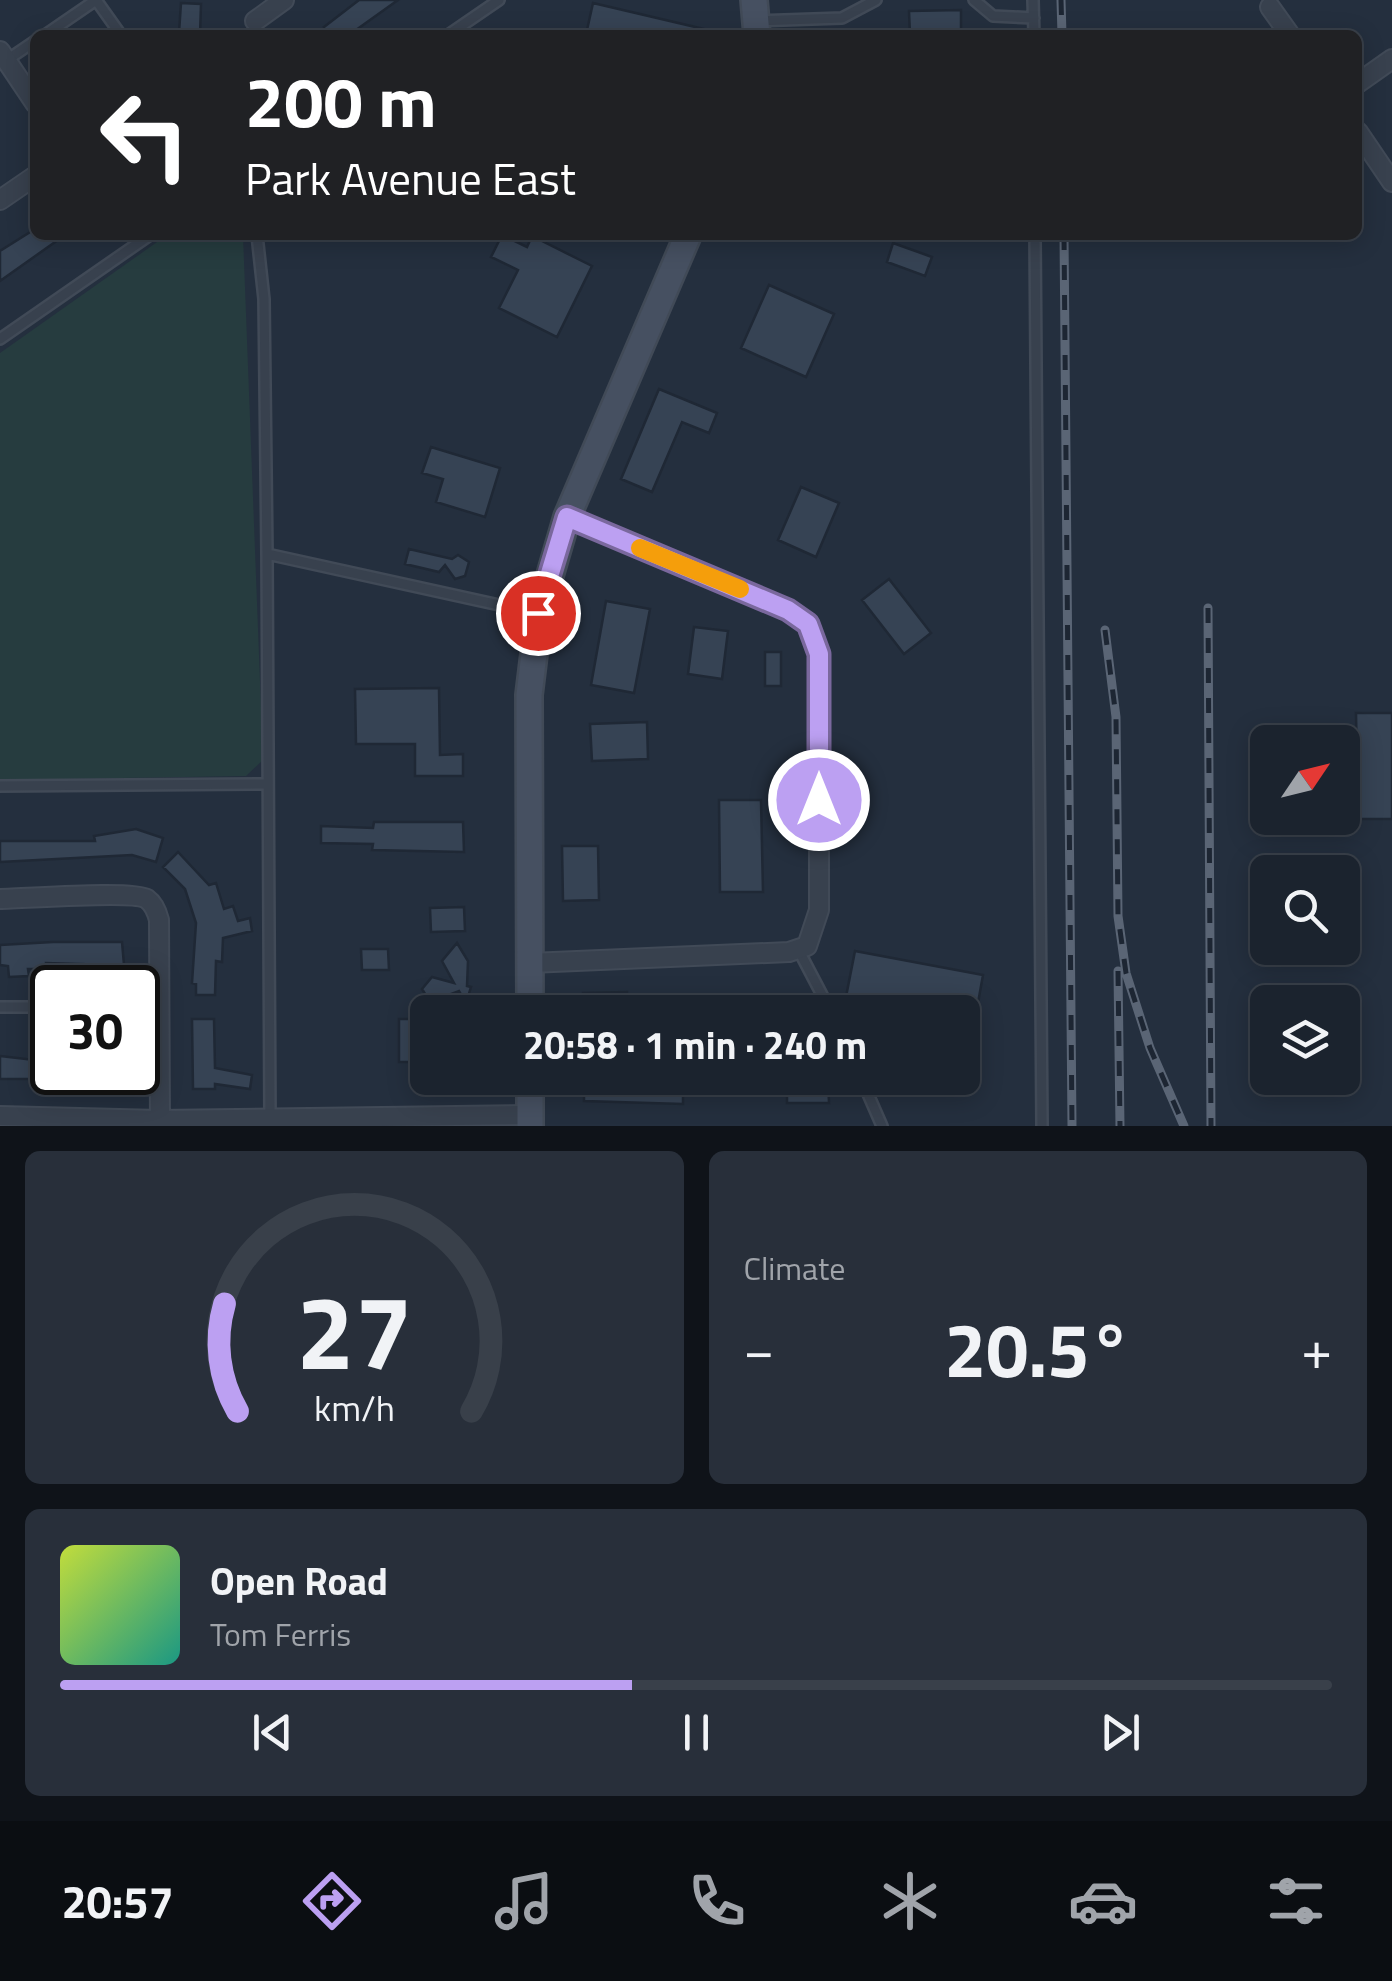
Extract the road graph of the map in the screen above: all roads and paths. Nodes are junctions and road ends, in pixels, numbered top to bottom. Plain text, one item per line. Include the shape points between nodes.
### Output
1 (96, 0) edge
2 (284, 0) edge
3 (500, 0) edge
4 (876, 0) edge
5 (974, 0) edge
6 (1034, 0) edge
7 (1275, 4) edge
8 (756, 18) edge
9 (1034, 18) junction
10 (255, 21) dead end
11 (52, 30) edge
12 (117, 30) edge
13 (455, 30) edge
14 (1034, 30) edge
15 (1288, 30) edge
16 (30, 45) edge
17 (2, 59) edge
18 (1392, 59) edge
19 (1362, 80) edge
20 (30, 96) edge
21 (1362, 138) edge
22 (30, 179) edge
23 (1392, 182) edge
24 (0, 200) edge
25 (143, 240) edge
26 (258, 240) edge
27 (686, 240) edge
28 (1035, 240) edge
29 (0, 339) edge
30 (567, 517) junction
31 (267, 554) junction
32 (538, 613) junction
33 (267, 784) junction
34 (0, 786) edge
35 (0, 899) edge
36 (798, 949) junction
37 (530, 963) junction
38 (158, 965) edge
39 (530, 995) edge
40 (821, 995) edge
41 (0, 1006) edge
42 (30, 1006) edge
43 (160, 1095) edge
44 (869, 1095) edge
45 (0, 1116) edge
46 (530, 1120) edge
47 (270, 1122) edge
48 (160, 1123) edge
49 (882, 1126) edge
50 (1042, 1126) edge

1 - 11 lane
1 - 12 lane
2 - 10 street
3 - 13 lane
4 - 8 lane via 842,18
5 - 9 lane via 993,16
6 - 9 lane
7 - 15 street
9 - 14 lane
16 - 17 lane
17 - 20 street
18 - 19 street
21 - 23 street
22 - 24 street
25 - 29 lane
26 - 31 lane
27 - 30 street
28 - 50 lane
30 - 32 street
30 - 36 street via 808,624 819,654 819,910 806,946
31 - 32 lane
31 - 33 lane
32 - 37 street via 529,695
33 - 34 lane
33 - 47 lane
35 - 38 street via 122,894 147,900 159,920
36 - 37 street
36 - 40 lane
37 - 39 street
41 - 42 lane
43 - 48 street
44 - 49 lane
45 - 48 street
46 - 47 street
47 - 48 street

